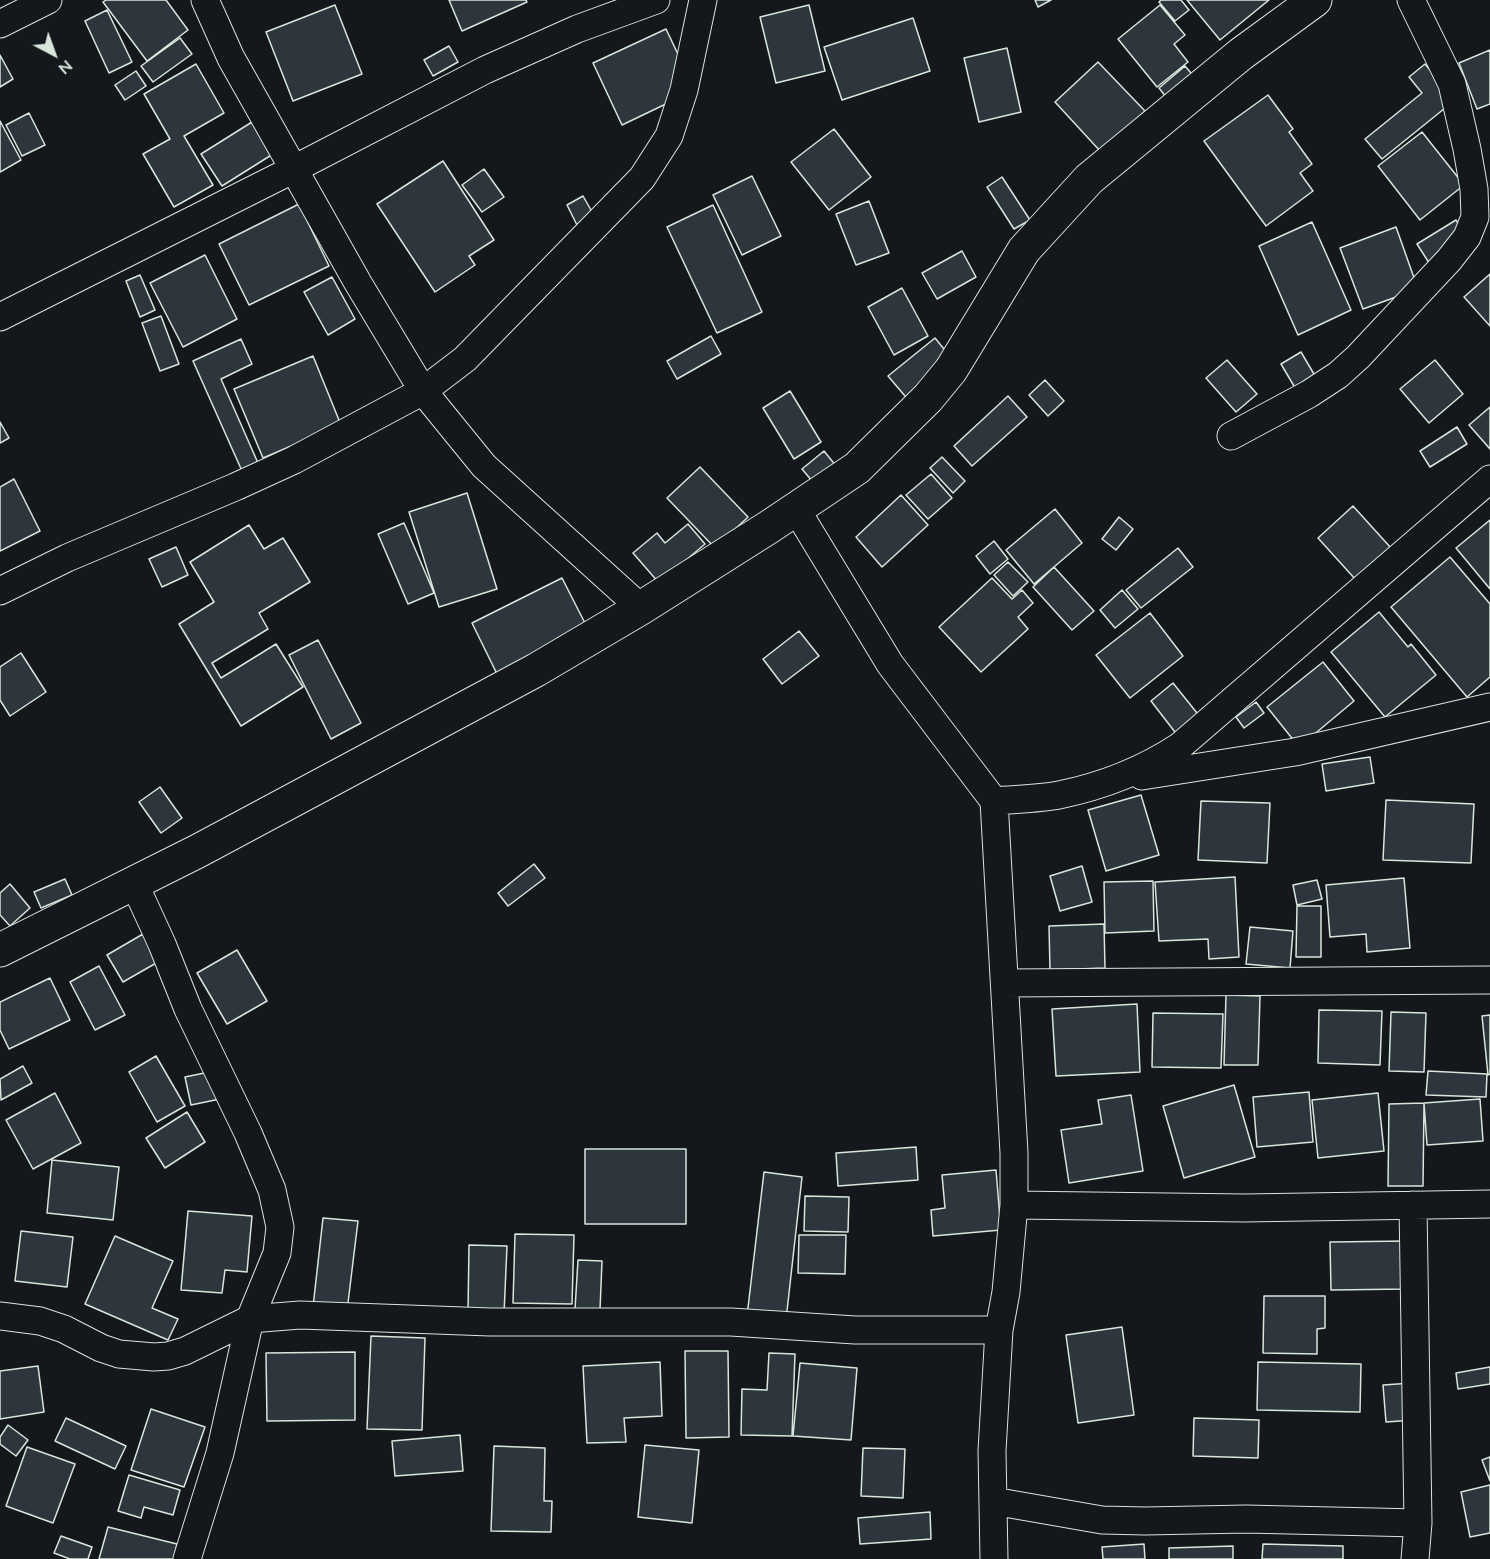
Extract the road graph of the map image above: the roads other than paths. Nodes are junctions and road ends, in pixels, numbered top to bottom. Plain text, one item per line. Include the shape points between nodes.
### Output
1 (48, 0) edge
2 (205, 0) edge
3 (656, 0) edge
4 (703, 0) edge
5 (1315, 0) edge
6 (1411, 0) edge
7 (0, 24) edge
8 (294, 170) junction
9 (0, 317) edge
10 (423, 391) junction
11 (1231, 436) dead end
12 (1490, 479) edge
13 (796, 508) junction
14 (0, 591) edge
15 (641, 608) junction
16 (1490, 707) edge
17 (1118, 780) junction
18 (994, 801) junction
19 (134, 883) junction
20 (0, 950) edge
21 (1490, 980) edge
22 (1005, 983) junction
23 (1490, 1204) edge
24 (1014, 1205) junction
25 (1413, 1205) junction
26 (0, 1316) edge
27 (250, 1319) junction
28 (999, 1330) junction
29 (993, 1501) junction
30 (1418, 1523) junction
31 (187, 1559) edge
32 (993, 1559) edge
33 (1415, 1559) edge

1 - 7 street
2 - 8 street via 231,58
3 - 8 street via 577,29 485,70
4 - 10 street via 684,90 669,136 642,178 465,359
5 - 13 street via 1241,54 1089,179 1024,250 969,343 928,398 857,468
6 - 11 street via 1452,84 1474,189 1475,217 1467,237 1345,369 1310,394
8 - 9 street
8 - 10 street
10 - 14 street via 235,488 67,558
10 - 15 street via 484,466
12 - 17 street via 1180,746 1154,764
13 - 15 street
13 - 18 street via 890,664
15 - 19 street via 536,670
16 - 17 street via 1295,752
17 - 18 street via 1058,795
18 - 22 street
19 - 20 street
19 - 27 street via 272,1190 280,1227 277,1253
21 - 22 street
22 - 24 street
23 - 25 street
24 - 25 street
24 - 28 street
25 - 30 street
26 - 27 street via 56,1326 119,1354 154,1357 185,1351
27 - 28 street via 300,1315 490,1322 731,1322 855,1330
27 - 31 street via 220,1453
28 - 29 street
29 - 30 street via 1102,1520
29 - 32 street
30 - 33 street

